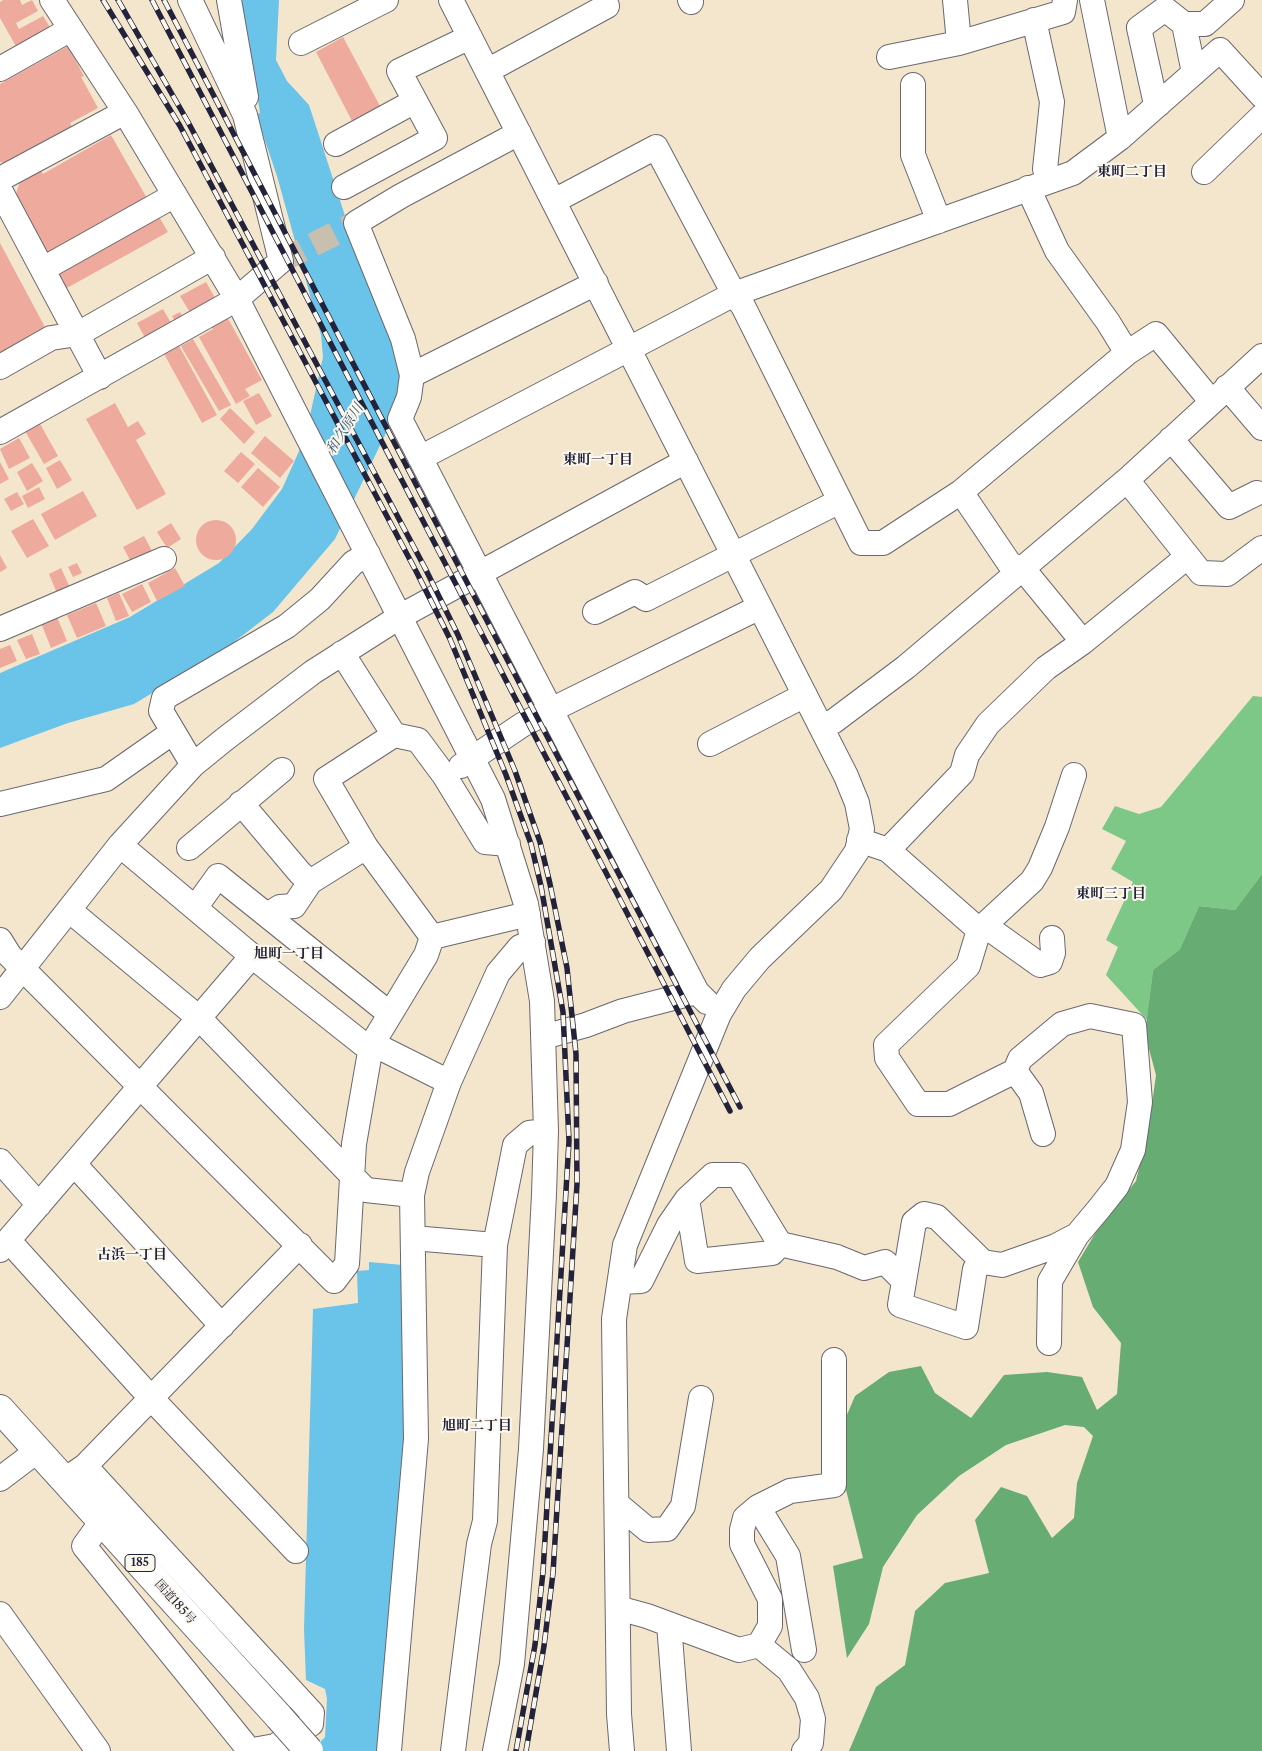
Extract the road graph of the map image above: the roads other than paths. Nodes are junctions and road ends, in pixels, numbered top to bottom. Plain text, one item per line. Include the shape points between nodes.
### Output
1 (52, 0) edge
2 (190, 0) edge
3 (229, 0) edge
4 (386, 0) edge
5 (451, 0) edge
6 (955, 0) edge
7 (1065, 0) edge
8 (1092, 0) edge
9 (1232, 0) edge
10 (607, 6) dead end
11 (1034, 20) junction
12 (1184, 24) junction
13 (71, 29) junction
14 (470, 37) junction
15 (301, 43) dead end
16 (959, 43) junction
17 (889, 57) dead end
18 (0, 68) edge
19 (487, 71) junction
20 (1194, 73) junction
21 (913, 84) dead end
22 (1262, 96) edge
23 (415, 101) junction
24 (1159, 104) junction
25 (125, 112) junction
26 (245, 115) junction
27 (1262, 116) edge
28 (519, 133) junction
29 (1120, 138) junction
30 (336, 144) dead end
31 (385, 165) junction
32 (1204, 172) dead end
33 (0, 179) edge
34 (1039, 185) junction
35 (344, 187) dead end
36 (0, 190) edge
37 (175, 195) junction
38 (401, 196) junction
39 (556, 205) junction
40 (939, 220) junction
41 (213, 257) junction
42 (43, 270) junction
43 (596, 283) junction
44 (734, 294) junction
45 (237, 299) junction
46 (78, 334) junction
47 (629, 349) junction
48 (1127, 353) junction
49 (1259, 365) edge
50 (0, 366) edge
51 (412, 374) junction
52 (100, 377) junction
53 (1219, 394) junction
54 (1262, 428) edge
55 (0, 432) edge
56 (1170, 439) junction
57 (420, 458) junction
58 (686, 461) junction
59 (1127, 480) junction
60 (961, 492) junction
61 (1256, 493) dead end
62 (840, 501) junction
63 (1262, 548) edge
64 (368, 554) junction
65 (734, 555) junction
66 (1187, 557) junction
67 (164, 559) dead end
68 (1019, 569) junction
69 (479, 572) junction
70 (760, 607) junction
71 (595, 612) dead end
72 (401, 616) junction
73 (0, 629) edge
74 (1083, 642) junction
75 (342, 653) junction
76 (805, 695) junction
77 (550, 710) junction
78 (821, 727) junction
79 (173, 732) junction
80 (394, 735) junction
81 (710, 744) dead end
82 (473, 759) junction
83 (193, 765) junction
84 (282, 770) dead end
85 (444, 775) junction
86 (1074, 775) dead end
87 (0, 804) edge
88 (241, 804) junction
89 (860, 840) junction
90 (508, 844) junction
91 (120, 845) junction
92 (366, 847) junction
93 (189, 848) dead end
94 (888, 850) junction
95 (310, 882) junction
96 (195, 908) junction
97 (69, 910) junction
98 (528, 914) junction
99 (267, 915) junction
100 (979, 930) junction
101 (432, 937) junction
102 (1052, 938) dead end
103 (0, 940) edge
104 (533, 942) junction
105 (252, 956) junction
106 (22, 968) junction
107 (697, 992) junction
108 (0, 997) edge
109 (390, 1014) junction
110 (719, 1014) junction
111 (199, 1018) junction
112 (544, 1036) junction
113 (371, 1046) junction
114 (1015, 1072) junction
115 (449, 1082) junction
116 (140, 1086) junction
117 (546, 1131) junction
118 (1043, 1134) dead end
119 (0, 1161) edge
120 (74, 1164) junction
121 (352, 1176) junction
122 (412, 1195) junction
123 (687, 1199) junction
124 (39, 1205) junction
125 (1077, 1235) junction
126 (413, 1238) junction
127 (780, 1244) junction
128 (495, 1245) junction
129 (4, 1246) edge
130 (300, 1246) junction
131 (983, 1262) junction
132 (904, 1281) junction
133 (620, 1282) junction
134 (222, 1326) junction
135 (1049, 1343) dead end
136 (834, 1360) dead end
137 (151, 1398) junction
138 (701, 1398) dead end
139 (0, 1409) edge
140 (37, 1451) junction
141 (75, 1473) junction
142 (0, 1479) edge
143 (617, 1504) junction
144 (758, 1507) junction
145 (102, 1521) junction
146 (296, 1551) dead end
147 (618, 1608) junction
148 (0, 1614) edge
149 (669, 1624) junction
150 (759, 1645) junction
151 (804, 1650) dead end
152 (98, 1751) edge
153 (249, 1751) edge
154 (309, 1751) edge
155 (389, 1751) edge
156 (453, 1751) edge
157 (495, 1751) edge
158 (622, 1751) edge
159 (679, 1751) edge
160 (804, 1751) edge

1 - 13 street
2 - 26 street
3 - 26 street via 249,109
4 - 15 street
5 - 14 street
6 - 16 street
7 - 11 street via 1063,12
8 - 29 street
9 - 12 street via 1205,24
10 - 19 street
11 - 16 street
11 - 34 street via 1052,102 1045,169
12 - 20 street
12 - 24 street via 1165,9 1139,28 1155,100
13 - 18 street
13 - 25 street
14 - 19 street
14 - 23 street via 399,71
16 - 17 street
19 - 28 street
20 - 22 street via 1220,50
20 - 24 street
21 - 40 street via 913,155
23 - 30 street
23 - 31 street via 435,138
24 - 29 street
25 - 33 street
25 - 37 street
26 - 45 street via 281,261
27 - 32 street
28 - 38 street
28 - 39 street
29 - 34 street via 1073,172
31 - 35 street
31 - 38 street
34 - 40 street
34 - 48 street via 1057,251
36 - 42 street
37 - 41 street
37 - 42 street
38 - 51 street via 356,223 403,339
39 - 43 street
39 - 44 street via 656,147
40 - 44 street
41 - 45 street
41 - 46 street
42 - 46 street
43 - 47 street
43 - 51 street
44 - 47 street
44 - 62 street via 743,306
45 - 52 street
45 - 64 street
46 - 50 street via 51,338
46 - 52 street
47 - 57 street
47 - 58 street
48 - 53 street via 1156,334
48 - 60 street
49 - 53 street
51 - 57 street via 409,397 400,419
52 - 55 street
53 - 54 street
53 - 56 street
56 - 59 street
56 - 61 street via 1229,507
57 - 69 street
58 - 65 street
58 - 69 street
59 - 66 street
59 - 68 street
60 - 62 street via 883,543 861,543
60 - 68 street via 1009,563
62 - 65 street
63 - 66 street via 1227,574 1201,573
64 - 72 street
64 - 79 street via 352,563 320,599 287,626 164,698 161,711
65 - 70 street
65 - 71 street via 646,599 635,592
66 - 74 street
67 - 73 street
68 - 74 street via 1028,575
68 - 78 street via 906,667 834,721
69 - 72 street
69 - 77 street
70 - 76 street
70 - 77 street
72 - 75 street
72 - 82 street
74 - 94 street via 1046,668 988,724 967,755 962,773
75 - 80 street
75 - 83 street
76 - 78 street
76 - 81 street
77 - 82 street
77 - 107 street
78 - 89 street via 857,803 862,828
79 - 83 street
79 - 87 street via 106,778
80 - 85 street via 418,740
80 - 92 street via 326,779
82 - 85 street
82 - 90 street via 493,799
83 - 91 street
84 - 88 street
85 - 90 street via 485,842
86 - 100 street via 1058,827 1040,868 1032,881
88 - 93 street
88 - 95 street
89 - 94 street
89 - 110 street via 846,871 831,890 760,958 734,989
90 - 98 street
91 - 96 street
91 - 97 street
92 - 95 street
92 - 101 street
94 - 100 street
95 - 99 street via 294,906 280,906
96 - 99 street via 218,876
96 - 105 street
97 - 106 street
97 - 111 street
98 - 101 street
98 - 104 street
99 - 109 street
100 - 102 street via 991,930 1040,965 1050,962
100 - 114 street via 968,966 886,1045 887,1058 918,1104 949,1104
101 - 109 street via 426,955
103 - 106 street
104 - 112 street
104 - 115 street via 520,947 498,973
105 - 111 street
105 - 113 street via 363,1044
106 - 108 street
106 - 116 street
107 - 110 street
107 - 112 street
109 - 113 street
110 - 133 street via 625,1245
111 - 116 street
111 - 121 street
112 - 117 street
113 - 115 street via 386,1050
113 - 121 street via 354,1144
114 - 118 street via 1031,1093
114 - 125 street via 1020,1059 1062,1024 1090,1016 1134,1025 1140,1102 1133,1150 1117,1186
115 - 122 street
116 - 120 street
116 - 130 street
117 - 128 street via 529,1133 515,1145
117 - 157 street via 530,1459 512,1664
119 - 124 street
120 - 124 street
120 - 134 street
121 - 122 street via 366,1190
121 - 130 street via 348,1264 334,1281
122 - 126 street
123 - 127 street via 713,1175 738,1175
123 - 127 street via 697,1261 772,1253
123 - 133 street via 669,1225 641,1281
124 - 129 street
125 - 131 street via 1002,1265
125 - 135 street via 1050,1281
126 - 128 street
126 - 155 street via 416,1439
127 - 132 street via 864,1268 885,1262
128 - 156 street via 485,1521 479,1544
129 - 137 street
130 - 134 street
131 - 132 street via 937,1217 924,1214 914,1222
131 - 132 street via 975,1269 966,1327 900,1304
133 - 143 street via 614,1318
134 - 137 street
136 - 144 street via 834,1485 790,1491
137 - 141 street
137 - 146 street
138 - 143 street via 683,1506 667,1529 648,1530
139 - 140 highway, 国道185号 / 185
140 - 141 highway, 国道185号 / 185
140 - 142 street
141 - 145 highway, 国道185号 / 185
141 - 153 street via 312,1713 311,1724 275,1746
143 - 147 street
144 - 150 street via 745,1518 742,1544 770,1599 770,1626
144 - 151 street via 788,1556
145 - 153 street via 84,1546
145 - 154 highway, 国道185号 / 185, bridge
147 - 149 street
147 - 158 street
148 - 152 street
149 - 150 street via 739,1650
149 - 159 street
150 - 160 street via 789,1670 807,1698 813,1719 811,1743

